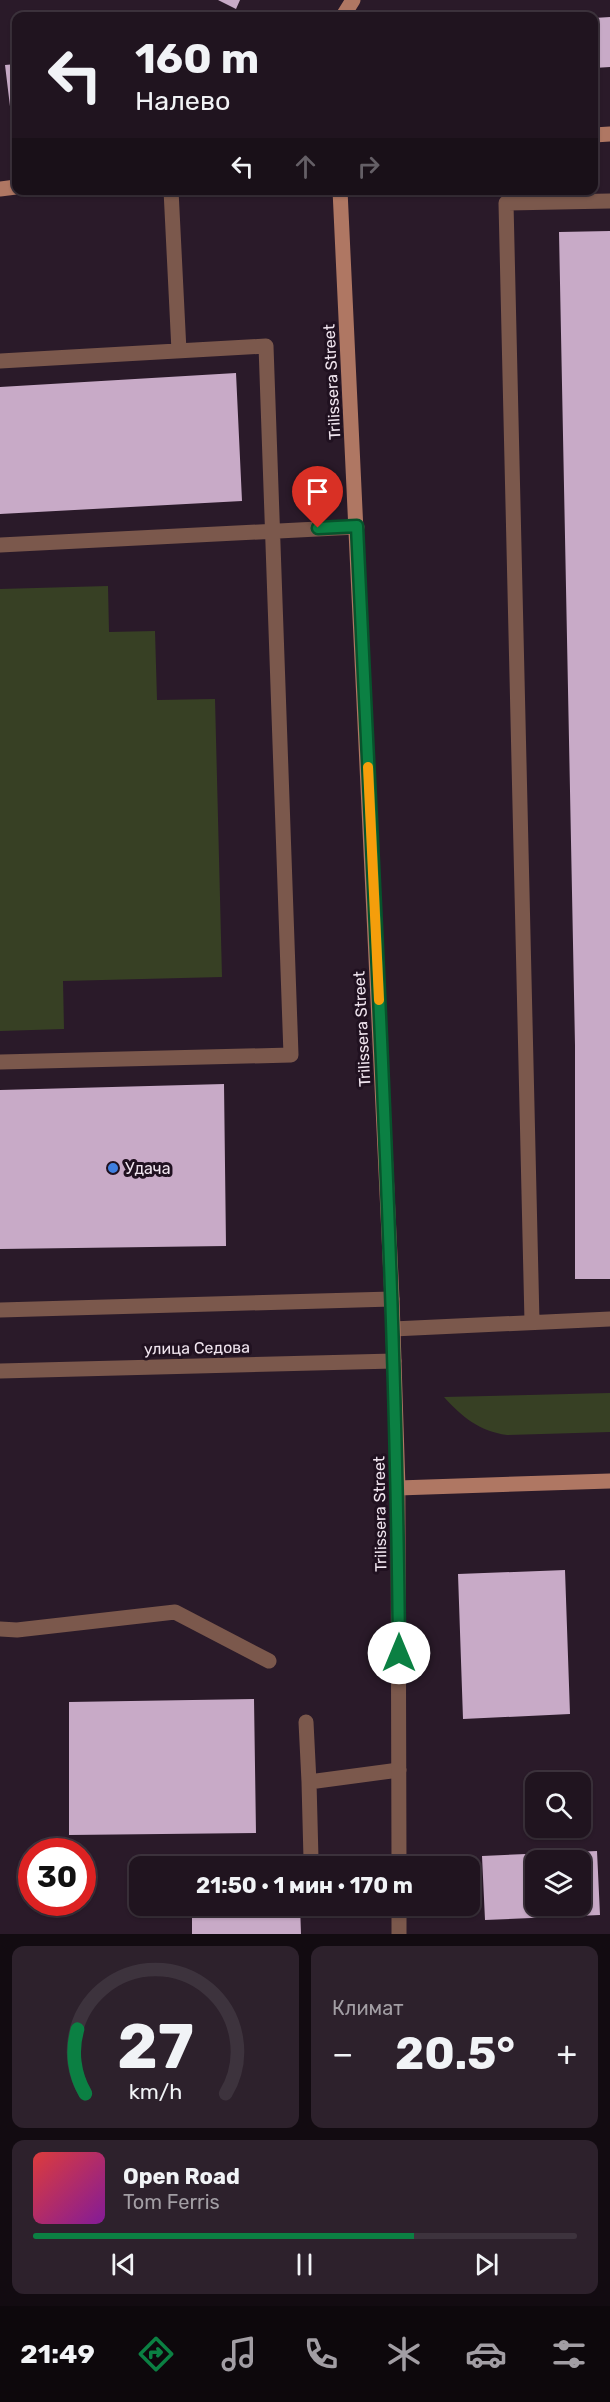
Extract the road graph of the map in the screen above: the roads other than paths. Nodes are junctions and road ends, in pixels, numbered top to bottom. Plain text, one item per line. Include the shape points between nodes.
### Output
1 (171, 195) edge
2 (340, 195) edge
3 (610, 201) edge
4 (179, 351) junction
5 (0, 361) edge
6 (357, 526) junction
7 (272, 530) junction
8 (0, 545) edge
9 (0, 1062) edge
10 (392, 1299) junction
11 (0, 1310) edge
12 (610, 1318) edge
13 (532, 1322) junction
14 (393, 1329) junction
15 (394, 1361) junction
16 (0, 1371) edge
17 (610, 1481) edge
18 (398, 1488) junction
19 (0, 1629) edge
20 (269, 1661) dead end
21 (306, 1722) dead end
22 (399, 1770) junction
23 (309, 1782) junction
24 (312, 1856) edge
25 (399, 1856) edge
26 (399, 1916) edge
27 (399, 1934) edge

1 - 4 street
2 - 6 main road, Trilissera Street
3 - 13 street via 506,203
4 - 5 street
4 - 7 street via 266,346
6 - 7 street
6 - 10 main road, Trilissera Street
7 - 8 street
7 - 9 street via 291,1055
10 - 11 street
10 - 14 main road, Trilissera Street
12 - 13 street
13 - 14 street
14 - 15 main road, Trilissera Street
15 - 16 street, улица Седова
15 - 18 main road, Trilissera Street
17 - 18 main road
18 - 22 street, Trilissera Street
19 - 20 street via 175,1612
21 - 23 street
22 - 23 street
22 - 25 street, Trilissera Street
23 - 24 street
26 - 27 street

